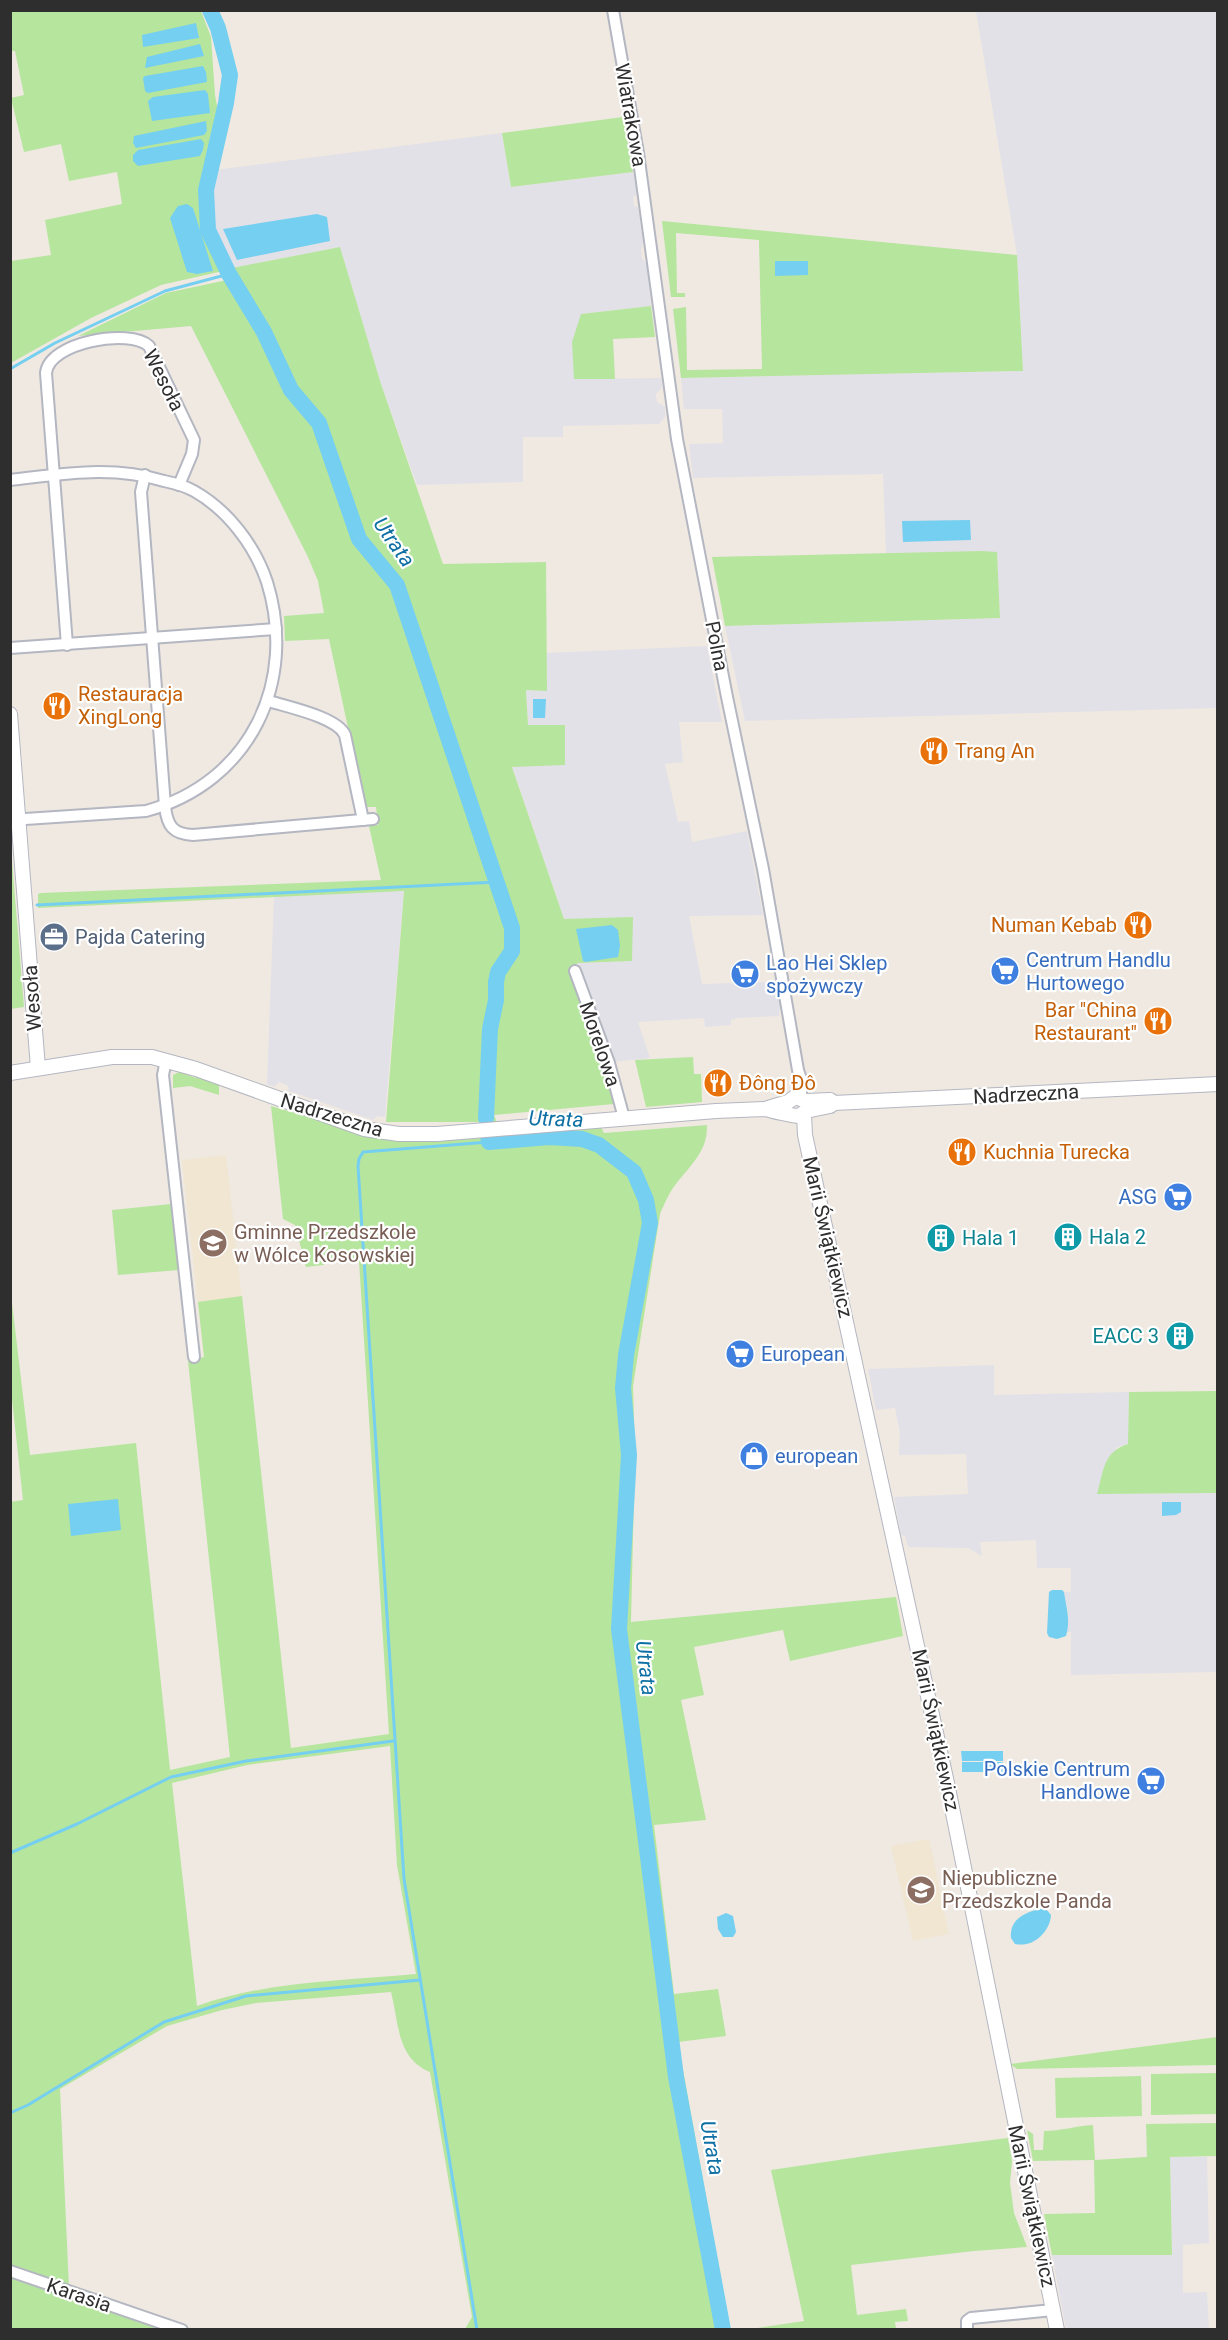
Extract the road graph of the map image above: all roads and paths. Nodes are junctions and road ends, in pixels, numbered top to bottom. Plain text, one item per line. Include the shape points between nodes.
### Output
1 (613, 10) edge
2 (648, 220) joint
3 (54, 475) junction
4 (145, 475) junction
5 (10, 480) edge
6 (179, 485) junction
7 (276, 629) junction
8 (154, 639) junction
9 (67, 645) junction
10 (10, 648) edge
11 (269, 701) junction
12 (10, 714) edge
13 (165, 806) junction
14 (14, 820) edge
15 (575, 971) dead end
16 (166, 1060) junction
17 (38, 1068) junction
18 (10, 1073) edge
19 (1218, 1084) edge
20 (798, 1106) junction
21 (624, 1118) junction
22 (194, 1357) dead end
23 (10, 2271) edge
24 (1053, 2310) junction
25 (182, 2330) edge
26 (967, 2330) edge
27 (1057, 2330) edge

1 - 2 street, Wiatrakowa
2 - 20 street, Polna via 677,439 763,869 801,1079
3 - 4 street via 105,470
3 - 5 street
3 - 6 street, Wesoła via 46,373 50,361 56,354 79,345 135,339 149,346 194,440
3 - 9 street, Wesoła
4 - 6 street
4 - 8 street via 141,492
6 - 7 street via 194,490 216,506 250,546 272,599
7 - 8 street
7 - 11 street via 277,662
8 - 9 street
8 - 13 street
9 - 10 street
11 - 13 street via 246,744 225,767 200,787
11 - 13 street via 341,727 368,819 184,834 169,826
12 - 14 street, Wesoła
13 - 14 street via 136,812
14 - 17 street, Wesoła
15 - 21 street, Morelowa via 609,1063
16 - 17 street, Nadrzeczna via 126,1056
16 - 21 street, Nadrzeczna via 353,1125 387,1133 437,1134
16 - 22 street via 163,1075
17 - 18 street, Nadrzeczna
19 - 20 street, Nadrzeczna via 830,1101
20 - 21 street, Nadrzeczna
20 - 24 street, Marii Świątkiewicz via 950,1794
23 - 25 street, Karasia
24 - 26 street via 971,2318
24 - 27 street, Marii Świątkiewicz

